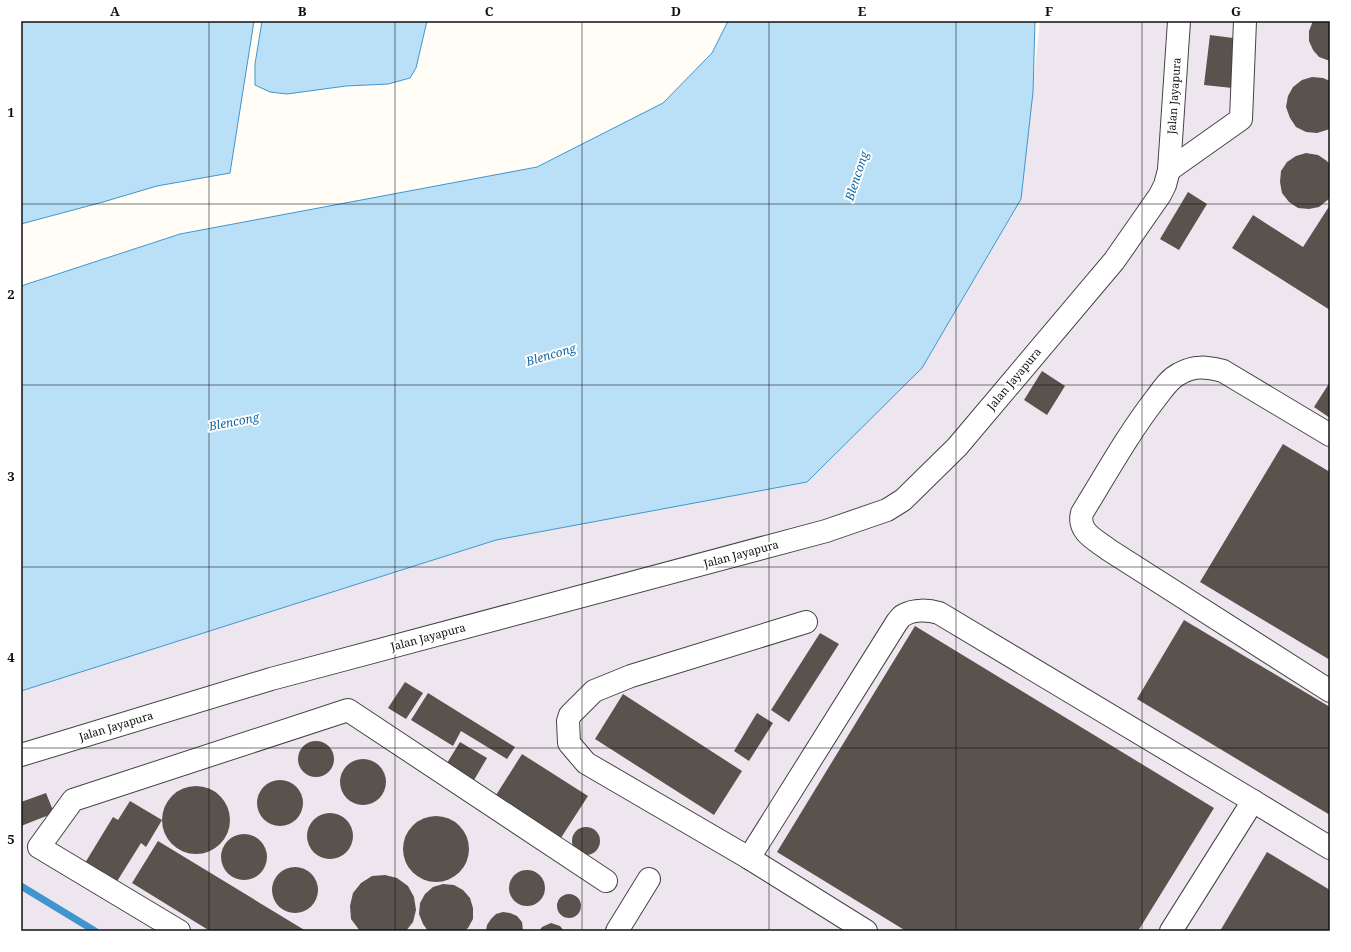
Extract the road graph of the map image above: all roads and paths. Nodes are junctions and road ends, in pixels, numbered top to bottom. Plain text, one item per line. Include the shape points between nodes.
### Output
1 (1179, 21) edge
2 (1245, 21) edge
3 (1169, 170) junction
4 (1330, 435) edge
5 (806, 622) dead end
6 (1330, 691) edge
7 (21, 754) edge
8 (1253, 801) junction
9 (1330, 848) edge
10 (749, 858) junction
11 (649, 879) dead end
12 (606, 882) dead end
13 (179, 931) edge
14 (617, 931) edge
15 (866, 931) edge
16 (1171, 931) edge

1 - 3 lane, Jalan Jayapura
2 - 3 lane via 1241,119
3 - 7 lane, Jalan Jayapura via 1160,195 1114,261 957,447 903,500 887,510 826,531 271,679
4 - 6 lane via 1223,371 1208,367 1194,368 1178,374 1167,384 1143,415 1081,518 1085,533 1109,550
5 - 10 lane via 631,676 594,691 570,715 568,721 569,743 586,763
8 - 9 lane
8 - 10 lane via 939,613 929,610 903,615 897,622
8 - 16 lane
10 - 15 lane
11 - 14 lane
12 - 13 lane via 348,710 73,800 39,847

